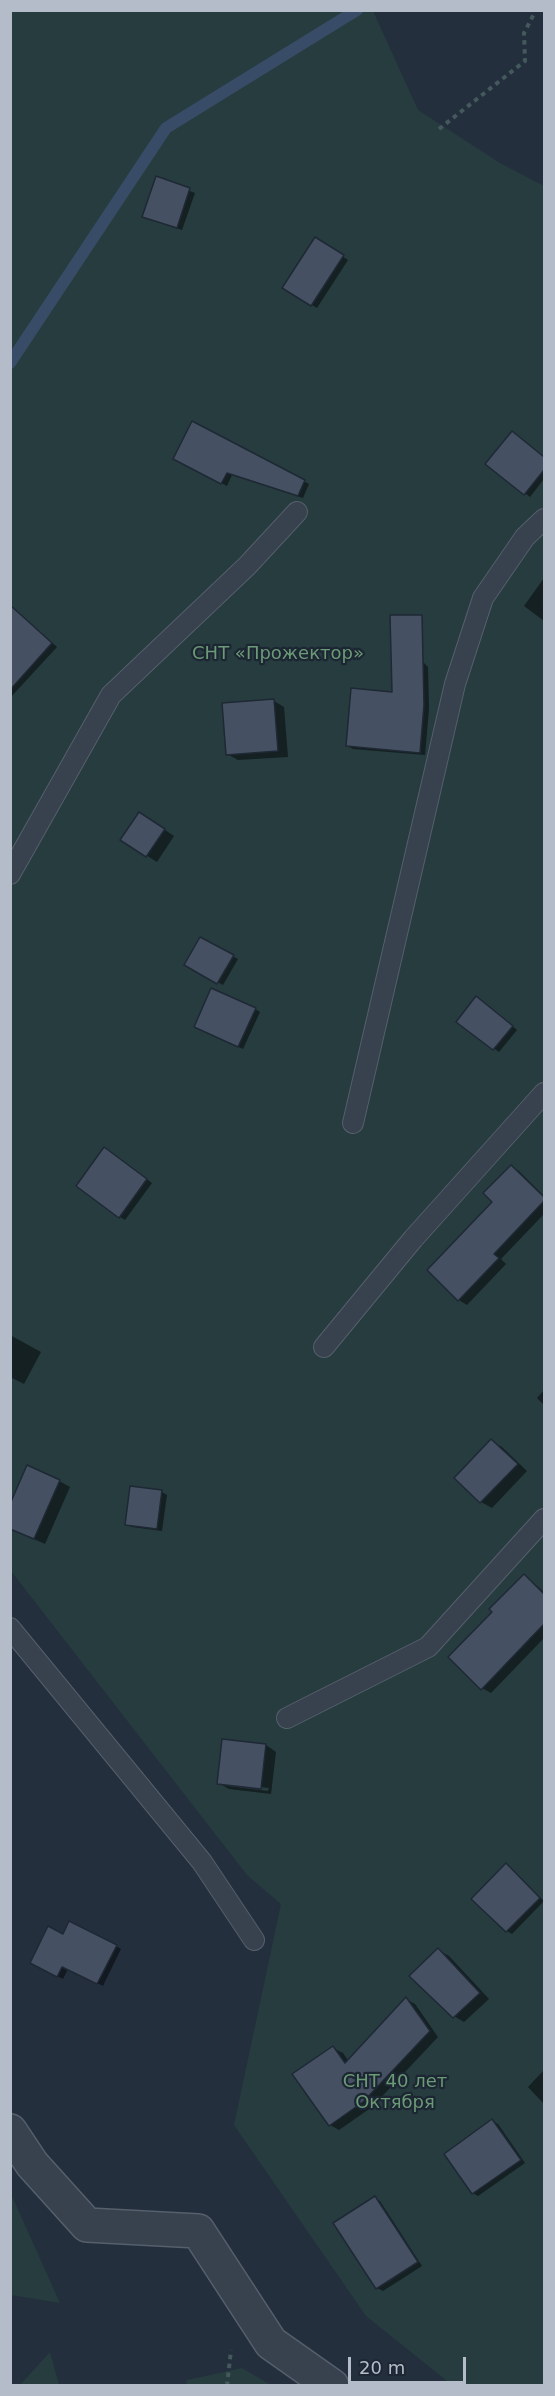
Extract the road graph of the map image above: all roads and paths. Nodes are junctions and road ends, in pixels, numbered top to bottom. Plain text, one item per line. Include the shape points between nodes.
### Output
1 (536, 10) edge
2 (439, 129) dead end
3 (297, 512) dead end
4 (544, 519) edge
5 (10, 874) edge
6 (544, 1093) edge
7 (353, 1124) dead end
8 (324, 1347) dead end
9 (544, 1519) edge
10 (10, 1628) edge
11 (287, 1718) dead end
12 (254, 1940) dead end
13 (10, 2131) edge
14 (332, 2385) edge

1 - 2 path via 524,33 525,61
3 - 5 lane via 247,566 111,695
4 - 7 lane via 525,537 483,598 462,663
6 - 8 lane via 413,1239
9 - 11 lane via 428,1647
10 - 12 lane via 202,1862
13 - 14 street via 32,2164 87,2225 198,2231 271,2343

